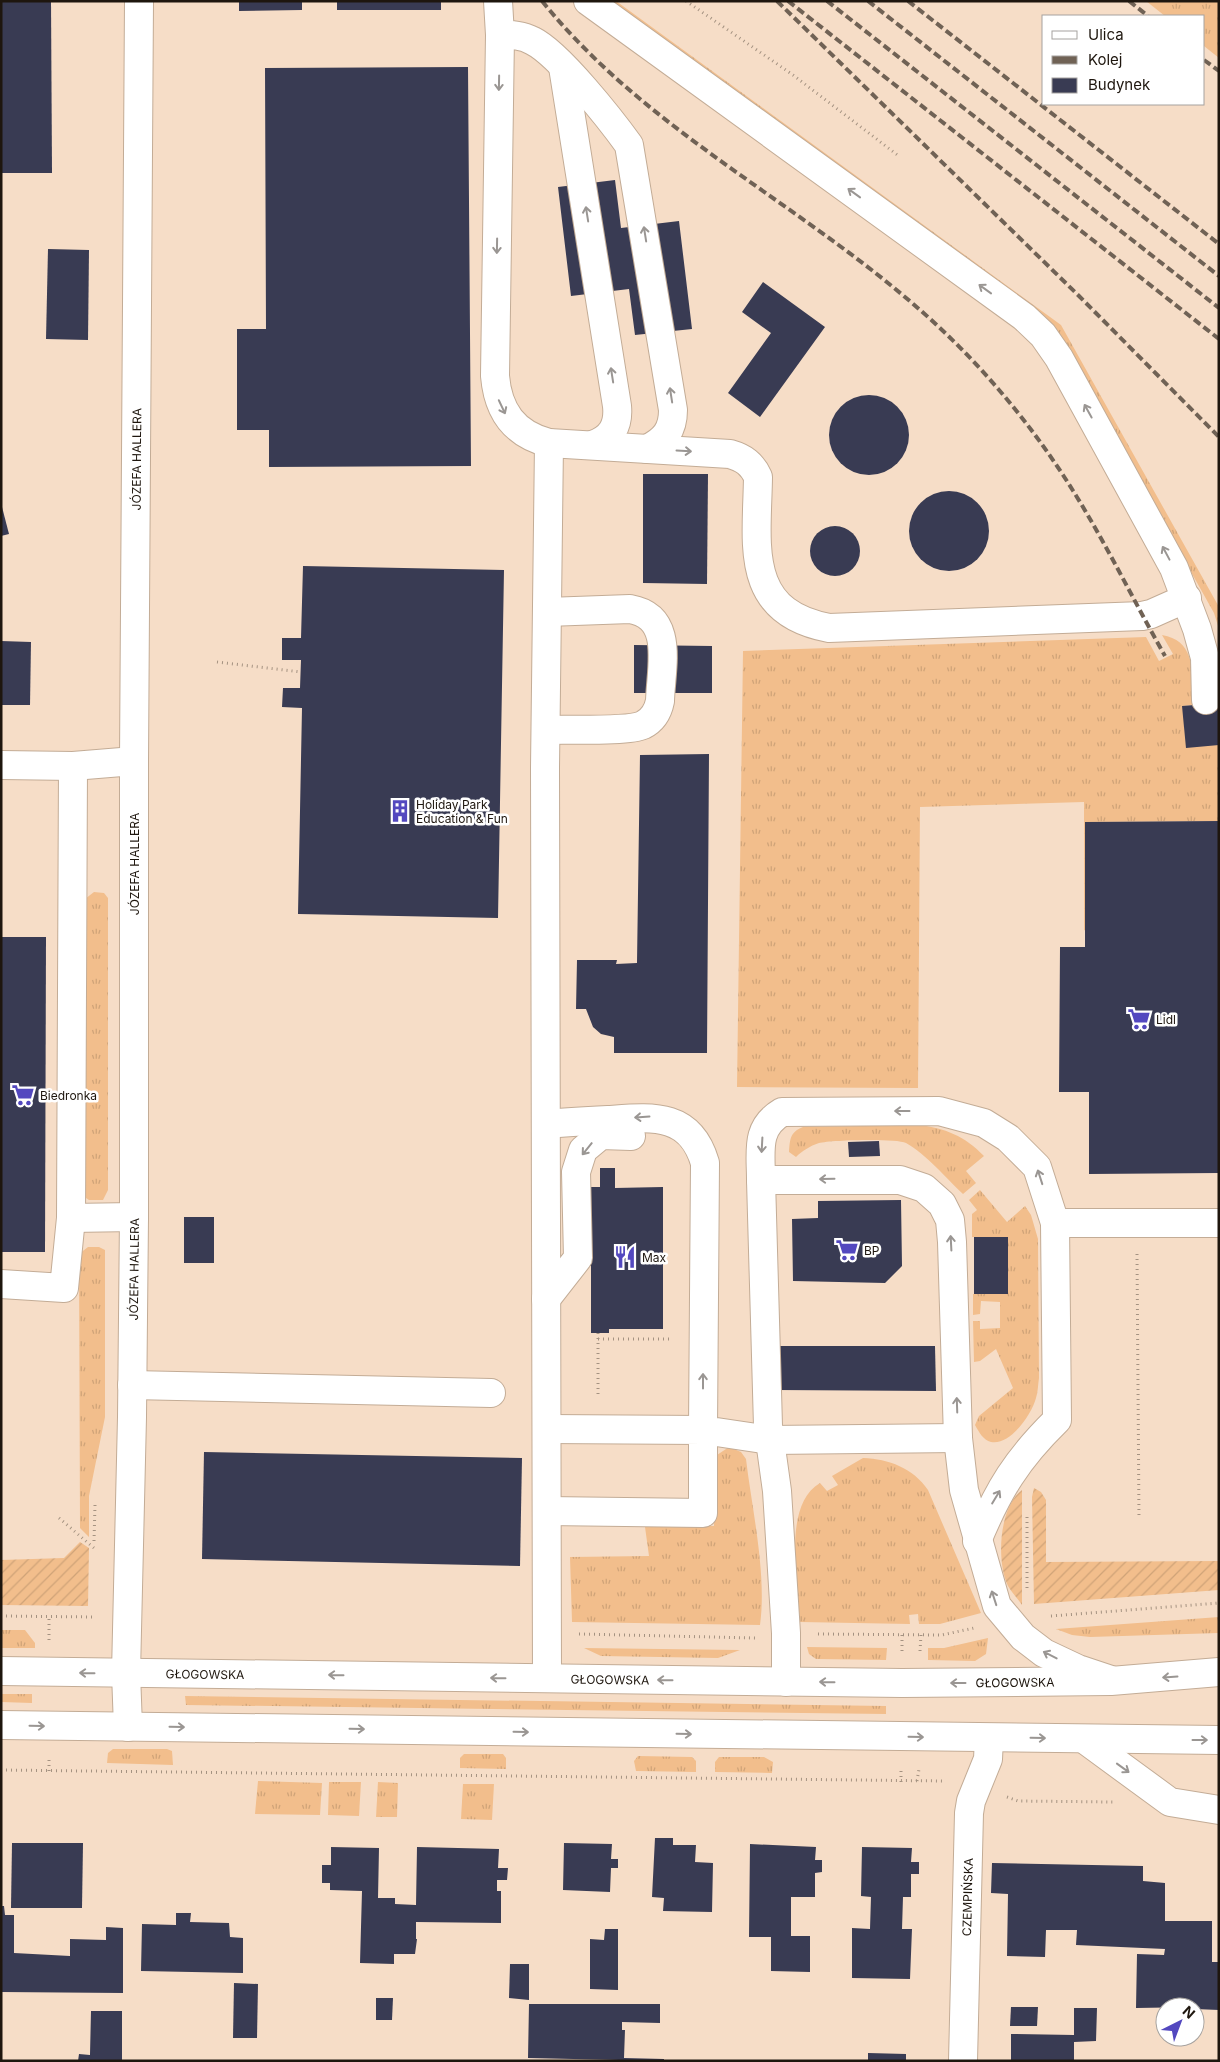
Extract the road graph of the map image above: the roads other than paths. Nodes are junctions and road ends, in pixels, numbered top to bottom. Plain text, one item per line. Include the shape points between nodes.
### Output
1 (139, 1) edge
2 (498, 1) edge
3 (588, 1) edge
4 (500, 35) junction
5 (563, 67) junction
6 (549, 443) junction
7 (592, 445) junction
8 (647, 449) junction
9 (1186, 598) junction
10 (547, 612) junction
11 (1206, 700) dead end
12 (546, 730) junction
13 (134, 761) junction
14 (1, 765) edge
15 (73, 766) junction
16 (546, 1124) junction
17 (761, 1180) junction
18 (134, 1217) junction
19 (71, 1218) junction
20 (1055, 1223) junction
21 (1219, 1223) edge
22 (704, 1245) junction
23 (1, 1284) edge
24 (546, 1299) junction
25 (132, 1385) junction
26 (490, 1393) dead end
27 (547, 1429) junction
28 (703, 1430) junction
29 (958, 1438) junction
30 (770, 1440) junction
31 (547, 1511) junction
32 (977, 1541) junction
33 (1, 1672) edge
34 (1219, 1672) edge
35 (126, 1673) junction
36 (547, 1678) junction
37 (1111, 1680) junction
38 (786, 1682) junction
39 (1, 1725) edge
40 (128, 1727) junction
41 (989, 1738) junction
42 (1084, 1739) junction
43 (1219, 1740) edge
44 (1219, 1810) edge
45 (963, 2061) edge

1 - 13 main road, JÓZEFA HALLERA
2 - 4 main road
9 -> 3 main road via 1170,560 1059,358 1034,326
4 - 5 main road via 519,35 534,41
4 -> 6 main road via 497,394 503,411 514,426 537,440
7 -> 5 main road via 614,430 617,406
8 -> 5 main road via 667,434 673,410 632,154 616,127
6 - 7 main road
6 - 10 main road
7 - 8 main road
8 -> 9 main road via 730,454 740,457 754,469 758,477 756,557 765,586 779,604 813,625 829,628 1142,616
9 - 11 main road via 1204,658
10 - 12 main road
10 - 12 main road via 643,611 660,628 661,640 660,701 652,719 636,728
12 - 16 main road
13 - 15 main road
13 - 18 main road, JÓZEFA HALLERA
14 - 15 main road
15 - 19 main road
22 -> 16 main road via 705,1164 700,1147 677,1125 651,1117
16 - 24 main road
20 -> 17 main road via 1037,1168 1008,1138 984,1123 939,1111 782,1112 770,1119 764,1129
29 -> 17 main road via 952,1242 950,1220 942,1204 924,1188 900,1180
17 - 30 main road
18 - 19 main road
18 - 25 main road, JÓZEFA HALLERA
19 - 23 main road via 64,1288
20 - 21 main road
32 -> 20 main road via 993,1501 1028,1449 1057,1420
22 -> 24 main road via 692,1218 692,1172 682,1148 666,1137 600,1135 583,1150 576,1172 578,1258
28 -> 22 main road
24 - 27 main road
25 - 26 main road
25 - 35 main road, JÓZEFA HALLERA
27 - 28 main road
27 - 31 main road
28 - 30 main road
28 - 31 main road via 703,1513
29 - 30 main road
29 - 32 main road via 964,1490
30 - 38 main road via 777,1491
31 - 36 main road
37 -> 32 main road via 1078,1669 1023,1637 1022,1620 996,1606
35 -> 33 main road, GŁOGOWSKA
34 -> 37 main road, GŁOGOWSKA
36 -> 35 main road, GŁOGOWSKA
35 - 40 main road, JÓZEFA HALLERA
38 -> 36 main road, GŁOGOWSKA
37 -> 38 main road, GŁOGOWSKA
39 -> 40 main road
40 -> 41 main road
41 -> 42 main road
41 - 45 main road, CZEMPIŃSKA via 988,1759 969,1813
42 -> 43 main road
42 -> 44 main road via 1170,1802

